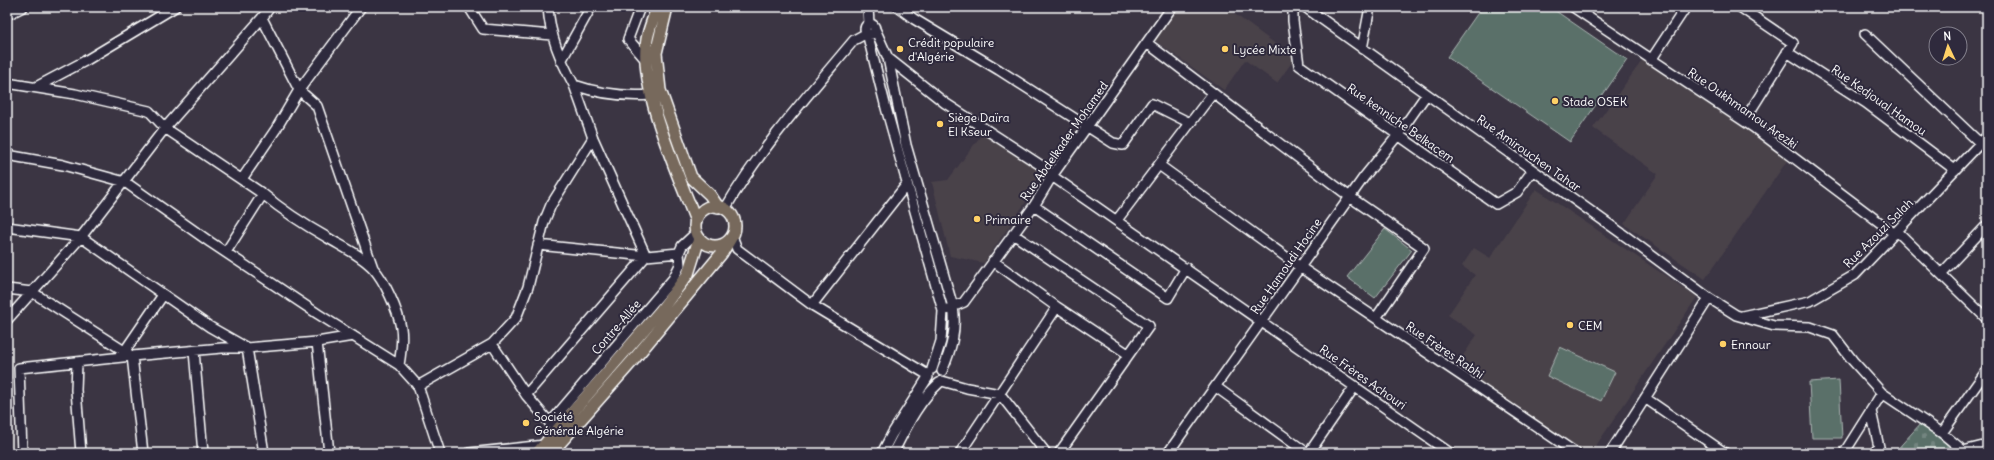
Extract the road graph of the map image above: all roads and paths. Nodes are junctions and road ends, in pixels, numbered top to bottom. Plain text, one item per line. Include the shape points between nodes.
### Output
1 (23, 7) edge
2 (175, 7) edge
3 (270, 7) edge
4 (361, 7) edge
5 (469, 7) edge
6 (548, 7) edge
7 (591, 7) edge
8 (640, 7) edge
9 (657, 7) edge
10 (667, 7) edge
11 (868, 7) edge
12 (898, 7) edge
13 (1172, 7) edge
14 (1293, 7) edge
15 (1305, 7) edge
16 (1370, 7) edge
17 (1573, 7) edge
18 (1740, 7) edge
19 (1682, 8) edge
20 (7, 15) edge
21 (262, 18) junction
22 (872, 27) junction
23 (867, 33) junction
24 (1865, 34) dead end
25 (552, 35) junction
26 (1147, 43) junction
27 (1362, 49) junction
28 (1787, 52) junction
29 (888, 58) junction
30 (646, 60) junction
31 (1651, 60) junction
32 (561, 61) junction
33 (7, 83) edge
34 (574, 85) junction
35 (36, 87) junction
36 (299, 90) junction
37 (1213, 93) junction
38 (651, 95) junction
39 (1426, 95) junction
40 (1744, 121) junction
41 (1190, 124) junction
42 (165, 128) junction
43 (1088, 128) junction
44 (1398, 135) junction
45 (1987, 136) edge
46 (593, 138) junction
47 (1980, 143) junction
48 (7, 155) edge
49 (1158, 165) junction
50 (1533, 170) junction
51 (1955, 170) junction
52 (1052, 176) junction
53 (242, 179) junction
54 (125, 182) junction
55 (907, 184) junction
56 (263, 194) junction
57 (1350, 197) junction
58 (1034, 206) junction
59 (722, 208) junction
60 (1117, 220) junction
61 (696, 221) junction
62 (1987, 224) edge
63 (7, 227) edge
64 (1896, 232) junction
65 (1013, 234) junction
66 (698, 236) junction
67 (81, 237) junction
68 (732, 237) junction
69 (538, 245) junction
70 (226, 252) junction
71 (679, 252) junction
72 (646, 256) junction
73 (993, 261) junction
74 (1300, 266) junction
75 (373, 268) junction
76 (1186, 268) junction
77 (1942, 273) junction
78 (7, 289) edge
79 (32, 292) junction
80 (163, 295) junction
81 (1709, 298) junction
82 (812, 304) junction
83 (953, 307) junction
84 (1057, 307) junction
85 (943, 311) junction
86 (1741, 316) junction
87 (1376, 318) junction
88 (7, 320) edge
89 (1262, 320) junction
90 (1987, 320) edge
91 (353, 336) junction
92 (317, 342) junction
93 (492, 344) junction
94 (248, 348) junction
95 (194, 351) junction
96 (128, 354) junction
97 (1128, 354) junction
98 (77, 363) junction
99 (398, 365) junction
100 (1987, 370) edge
101 (935, 376) junction
102 (418, 386) junction
103 (1355, 386) junction
104 (1216, 387) junction
105 (1882, 393) junction
106 (1000, 394) junction
107 (526, 395) junction
108 (1645, 398) junction
109 (1871, 411) junction
110 (554, 427) junction
111 (1942, 433) junction
112 (1987, 445) edge
113 (544, 450) edge
114 (1965, 452) edge
115 (22, 453) edge
116 (81, 453) edge
117 (143, 453) edge
118 (203, 453) edge
119 (264, 453) edge
120 (329, 453) edge
121 (440, 453) edge
122 (469, 453) edge
123 (882, 453) edge
124 (893, 453) edge
125 (960, 453) edge
126 (1046, 453) edge
127 (1059, 453) edge
128 (1168, 453) edge
129 (1308, 453) edge
130 (1450, 453) edge
131 (1576, 453) edge
132 (1610, 453) edge
133 (1724, 453) edge
134 (1844, 453) edge
135 (1874, 453) edge

1 - 20 street
2 - 35 street
3 - 21 street
4 - 36 street
5 - 25 street via 483,29
6 - 25 street
7 - 32 street
8 - 30 street via 628,39
9 - 30 main road via 647,40
10 - 59 main road via 656,53 660,90 691,177
11 - 22 street
12 - 43 street via 914,20 999,70
13 - 26 street, Rue Abdelkader Mohamed
14 - 44 street, Rue kenniche Belkacem via 1299,65
15 - 27 street, Rue Amirouchen Tahar
16 - 27 street
17 - 31 street, Rue Oukhmamou Arezki
18 - 28 street via 1793,43
19 - 31 street
21 - 36 street
21 - 42 street
22 - 23 street via 865,28
22 - 29 street
23 - 55 street
23 - 59 street via 854,40 790,116
24 - 47 street
25 - 32 street
26 - 37 street
26 - 43 street, Rue Abdelkader Mohamed
27 - 39 street, Rue Amirouchen Tahar
28 - 40 street
28 - 51 street, Rue Kedjoual Hamou via 1866,103
29 - 52 street, Rue Frères Achouri via 945,102 1045,168
29 - 83 street via 906,145
30 - 38 main road
31 - 40 street, Rue Oukhmamou Arezki
32 - 34 street
33 - 35 street
34 - 38 street via 595,92 631,97
34 - 46 street
35 - 42 street via 150,111
36 - 53 street
36 - 75 street via 317,106
37 - 41 street
37 - 57 street
38 - 61 main road
39 - 44 street, Rue Hamoudi Hocine
39 - 50 street, Rue Amirouchen Tahar
40 - 64 street, Rue Oukhmamou Arezki
41 - 43 street via 1152,104 1123,145 1113,144
41 - 49 street
42 - 53 street
42 - 54 street
43 - 52 street, Rue Abdelkader Mohamed
44 - 50 street, Rue kenniche Belkacem via 1496,204 1517,192
44 - 57 street, Rue Hamoudi Hocine
45 - 47 street, Rue Azouzi Salah
46 - 69 street via 551,205
46 - 72 street
47 - 51 street, Rue Azouzi Salah
48 - 54 street via 63,165
49 - 60 street
49 - 74 street, Rue Frères Rabhi
50 - 81 street, Rue Amirouchen Tahar
51 - 64 street, Rue Azouzi Salah
52 - 58 street, Rue Abdelkader Mohamed
52 - 60 street, Rue Frères Achouri
53 - 56 street
54 - 67 street
54 - 70 street
55 - 82 street
55 - 85 street
56 - 70 street
56 - 75 street via 277,206
57 - 74 street, Rue Hamoudi Hocine
57 - 87 street via 1424,248
58 - 65 street, Rue Abdelkader Mohamed
58 - 76 street via 1168,298
59 - 61 main road via 710,207 704,210
59 - 68 main road via 733,218 735,225
60 - 76 street, Rue Frères Achouri
61 - 66 main road
62 - 77 street
63 - 67 street
64 - 77 street, Rue Oukhmamou Arezki
64 - 86 street, Rue Azouzi Salah via 1856,275 1810,301
65 - 73 street, Rue Abdelkader Mohamed
65 - 97 street via 1149,326
66 - 68 main road via 705,244 715,246 722,245
66 - 71 street via 682,246
66 - 110 main road via 688,274 661,310
67 - 79 street
67 - 80 street
68 - 82 street via 737,249
68 - 113 main road via 722,253 654,334
69 - 72 street
69 - 93 street via 528,287 516,318
70 - 91 street
71 - 72 street
71 - 110 street, Contre-Allée via 680,265 673,279
72 - 107 street
73 - 83 street, Rue Abdelkader Mohamed via 964,302
73 - 84 street
74 - 87 street, Rue Frères Rabhi
74 - 89 street, Rue Hamoudi Hocine
75 - 99 street via 392,300 402,329
76 - 89 street, Rue Frères Achouri
77 - 90 street, Rue Oukhmamou Arezki
78 - 79 street
79 - 88 street
79 - 96 street
80 - 94 street via 210,327
80 - 96 street
81 - 86 street, Rue Amirouchen Tahar
81 - 108 street
82 - 101 street
83 - 85 street, Rue Abdelkader Mohamed
83 - 101 street via 952,342
84 - 97 street
84 - 106 street
85 - 101 street
86 - 105 street, Rue Amirouchen Tahar via 1774,326 1810,327 1833,335 1852,361
87 - 131 street, Rue Frères Rabhi
89 - 103 street, Rue Frères Achouri
89 - 104 street, Rue Hamoudi Hocine
91 - 92 street
91 - 99 street
92 - 94 street
92 - 120 street
93 - 102 street
93 - 107 street
94 - 95 street
94 - 119 street
95 - 96 street
95 - 118 street
96 - 98 street
96 - 117 street
97 - 127 street
98 - 115 street via 19,368
98 - 116 street via 76,390
99 - 102 street
100 - 111 street
101 - 106 street via 967,388
101 - 123 street via 892,434
101 - 124 street via 929,392
102 - 121 street
103 - 129 street
103 - 130 street, Rue Frères Achouri
104 - 128 street, Rue Hamoudi Hocine
104 - 129 street
105 - 109 street
105 - 111 street, Rue Amirouchen Tahar
106 - 125 street
106 - 126 street
107 - 110 street
108 - 132 street
108 - 133 street
109 - 134 street
109 - 135 street via 1879,447
110 - 113 main road
111 - 114 street, Rue Amirouchen Tahar
112 - 114 street
113 - 122 street

